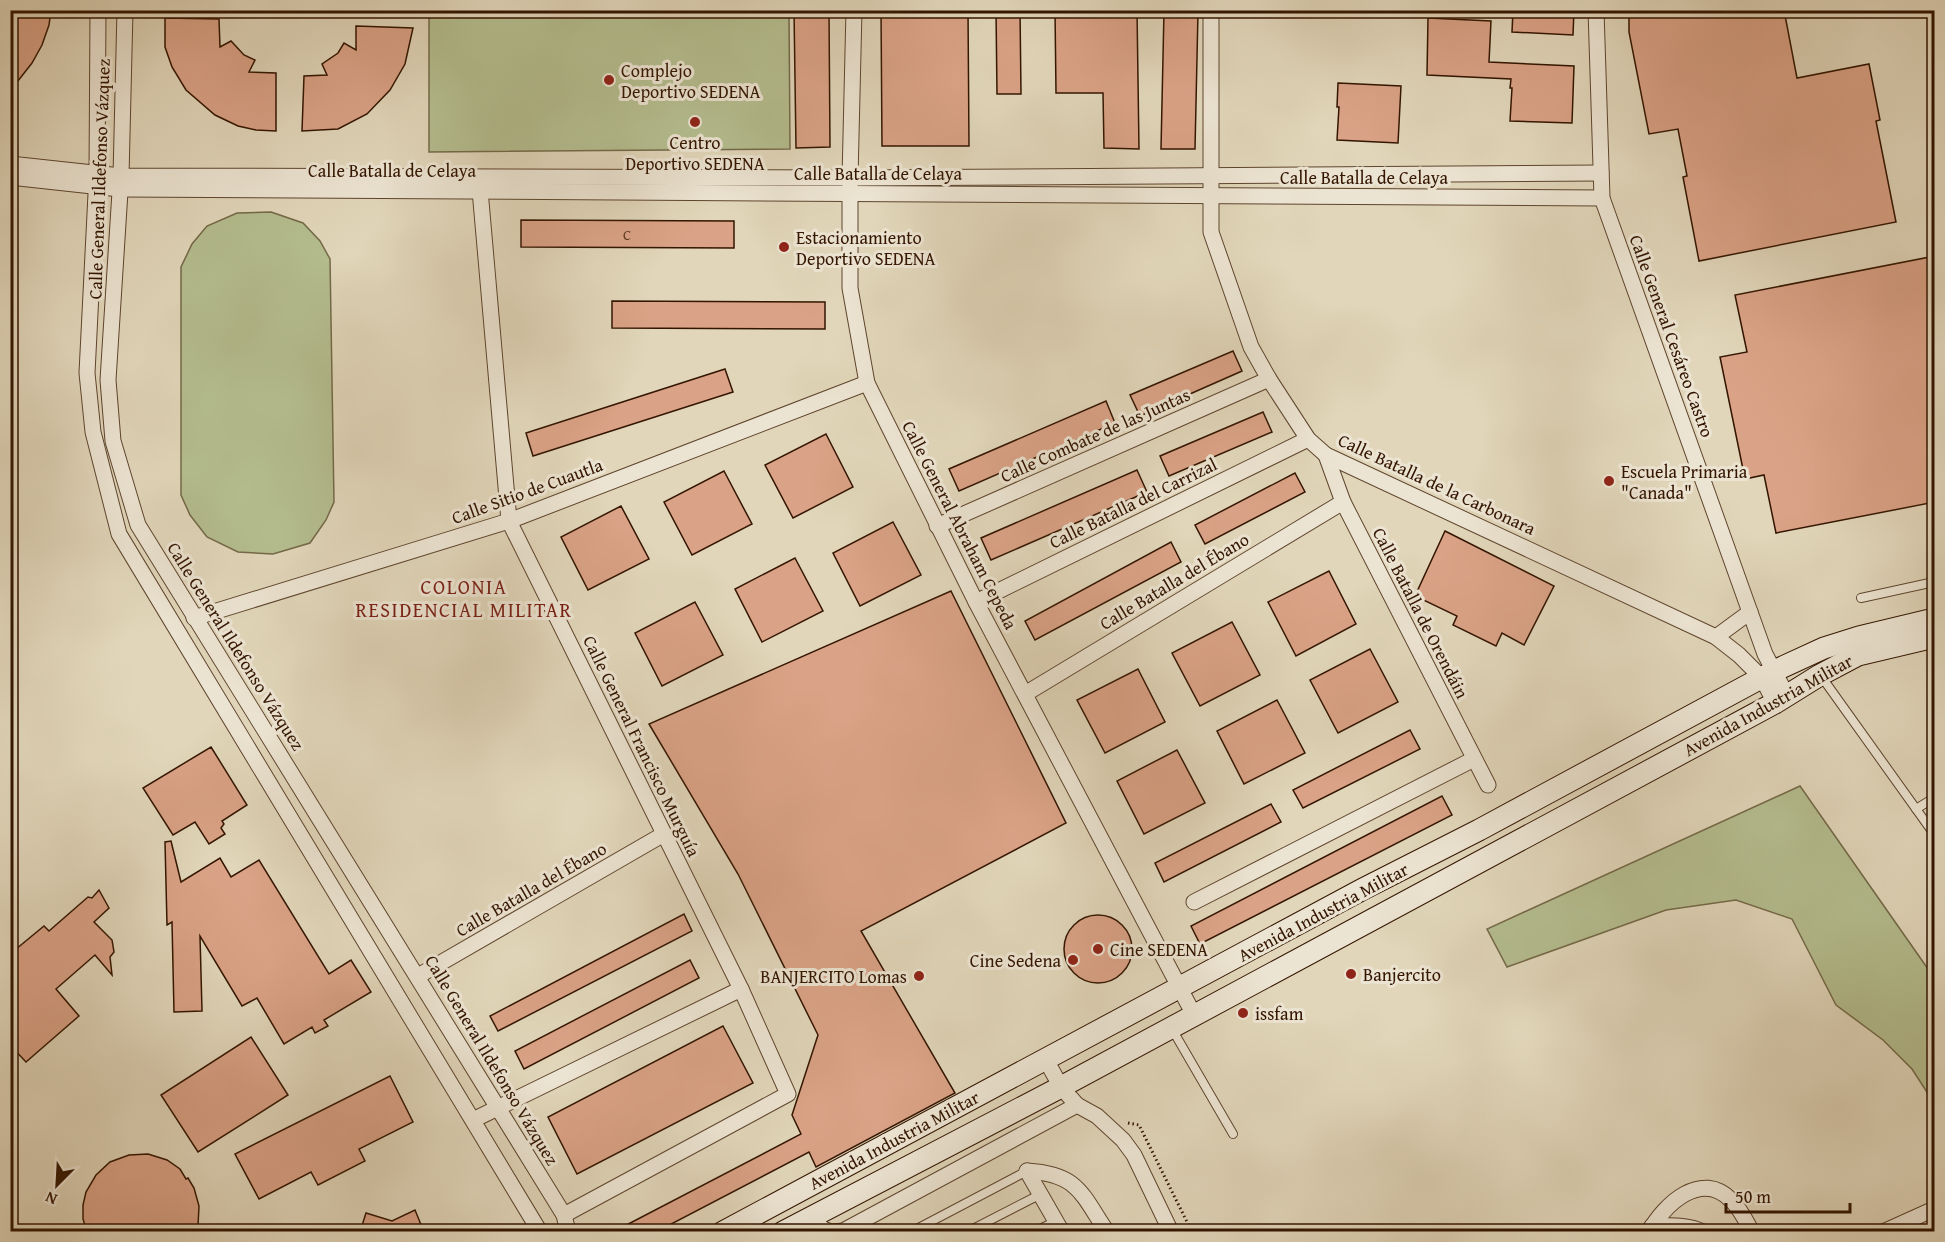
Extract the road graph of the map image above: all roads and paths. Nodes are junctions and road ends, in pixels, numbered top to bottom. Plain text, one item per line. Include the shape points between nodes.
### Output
1 (98, 10) edge
2 (125, 10) edge
3 (854, 10) edge
4 (1211, 10) edge
5 (1596, 10) edge
6 (10, 164) edge
7 (1601, 173) junction
8 (10, 177) edge
9 (1211, 177) junction
10 (97, 180) junction
11 (121, 182) junction
12 (850, 185) junction
13 (480, 190) junction
14 (1211, 195) junction
15 (1602, 198) junction
16 (1269, 379) junction
17 (867, 383) junction
18 (1308, 439) junction
19 (1326, 455) junction
20 (1343, 502) junction
21 (509, 521) junction
22 (937, 526) junction
23 (1935, 582) edge
24 (1861, 598) dead end
25 (976, 602) junction
26 (194, 618) junction
27 (1753, 619) junction
28 (1935, 619) edge
29 (1716, 637) junction
30 (1935, 637) edge
31 (1768, 675) junction
32 (1820, 675) junction
33 (1025, 694) junction
34 (1781, 700) junction
35 (1474, 759) junction
36 (1488, 785) dead end
37 (1935, 798) edge
38 (1916, 809) junction
39 (664, 834) junction
40 (1935, 834) edge
41 (1194, 902) dead end
42 (418, 976) junction
43 (741, 989) junction
44 (1180, 989) junction
45 (1194, 1015) junction
46 (1171, 1028) junction
47 (1046, 1059) junction
48 (1062, 1087) junction
49 (1077, 1106) junction
50 (498, 1110) junction
51 (473, 1120) junction
52 (1233, 1134) dead end
53 (1027, 1171) junction
54 (1041, 1194) junction
55 (1935, 1209) edge
56 (564, 1215) junction
57 (811, 1216) junction
58 (1059, 1226) edge
59 (732, 1229) edge
60 (1651, 1229) edge
61 (540, 1232) edge
62 (568, 1232) edge
63 (783, 1232) edge
64 (833, 1232) edge
65 (911, 1232) edge
66 (967, 1232) edge
67 (1035, 1232) edge
68 (1107, 1232) edge
69 (1171, 1232) edge
70 (1703, 1232) edge
71 (1752, 1232) edge
72 (1883, 1232) edge

1 - 10 street, Calle General Ildefonso Vázquez
2 - 11 street, Calle General Ildefonso Vázquez
3 - 12 street, Calle General Abraham Cepeda
4 - 9 street, Calle Batalla de la Carbonara
5 - 7 street, Calle General Cesáreo Castro
6 - 10 street, Calle Batalla de Celaya
7 - 9 street, Calle Batalla de Celaya
7 - 15 street, Calle General Cesáreo Castro
8 - 10 street, Calle Batalla de Celaya
9 - 12 street, Calle Batalla de Celaya
9 - 14 street, Calle Batalla de la Carbonara
10 - 11 street, Calle Batalla de Celaya
10 - 51 street, Calle General Ildefonso Vázquez via 87,373 93,432 119,534
11 - 12 street, Calle Batalla de Celaya
11 - 13 street, Calle Batalla de Celaya
11 - 26 street, Calle General Ildefonso Vázquez via 108,380 114,441 138,525
12 - 13 street, Calle Batalla de Celaya
12 - 14 street, Calle Batalla de Celaya
12 - 17 street, Calle General Abraham Cepeda via 850,288
13 - 21 street, Calle General Francisco Murguía
14 - 15 street, Calle Batalla de Celaya
14 - 16 street, Calle Batalla de la Carbonara via 1211,232 1251,347
15 - 27 street, Calle General Cesáreo Castro
16 - 18 street, Calle Batalla de la Carbonara
16 - 22 street, Calle Combate de las Juntas
17 - 21 street, Calle Sitio de Cuautla
17 - 22 street, Calle General Abraham Cepeda
18 - 19 street, Calle Batalla de la Carbonara
18 - 25 street, Calle Batalla del Carrizal
19 - 20 street, Calle Batalla de Orendáin
19 - 29 street, Calle Batalla de la Carbonara
20 - 33 street, Calle Batalla del Ébano
20 - 35 street, Calle Batalla de Orendáin
21 - 26 street, Calle Sitio de Cuautla
21 - 39 street, Calle General Francisco Murguía
22 - 25 street, Calle General Abraham Cepeda
23 - 24 lane
25 - 33 street, Calle General Abraham Cepeda
26 - 42 street, Calle General Ildefonso Vázquez
27 - 29 street
27 - 31 street, Calle General Cesáreo Castro
28 - 31 main road, Avenida Industria Militar via 1824,648
29 - 31 street, Calle Batalla de la Carbonara
30 - 32 main road, Avenida Industria Militar via 1858,655
31 - 34 street, Calle General Cesáreo Castro
31 - 44 main road, Avenida Industria Militar
32 - 34 main road, Avenida Industria Militar
32 - 38 lane
33 - 44 street, Calle General Abraham Cepeda
34 - 45 main road, Avenida Industria Militar
35 - 36 street, Calle Batalla de Orendáin
35 - 41 street
37 - 38 lane
38 - 40 lane
39 - 42 street, Calle Batalla del Ébano
39 - 43 street, Calle General Francisco Murguía
42 - 50 street, Calle General Ildefonso Vázquez
43 - 50 street
43 - 56 street, Calle General Francisco Murguía via 788,1094
44 - 45 street, Calle General Abraham Cepeda
44 - 47 main road, Avenida Industria Militar
45 - 46 main road, Avenida Industria Militar
46 - 48 main road, Avenida Industria Militar
46 - 52 lane
47 - 48 street
47 - 59 main road, Avenida Industria Militar
48 - 49 street
48 - 57 main road, Avenida Industria Militar
49 - 64 street via 843,1231
49 - 69 street via 1096,1116 1123,1140
50 - 51 street
50 - 56 street, Calle General Ildefonso Vázquez
51 - 61 street, Calle General Ildefonso Vázquez
53 - 54 street
53 - 65 lane
53 - 68 street via 1063,1177 1076,1187
54 - 58 street
54 - 66 lane
55 - 72 street
56 - 62 street, Calle General Ildefonso Vázquez
57 - 63 main road, Avenida Industria Militar
57 - 64 street via 823,1229
58 - 67 lane
60 - 70 street via 1680,1225
60 - 71 street via 1670,1204 1690,1190 1708,1187 1732,1201

